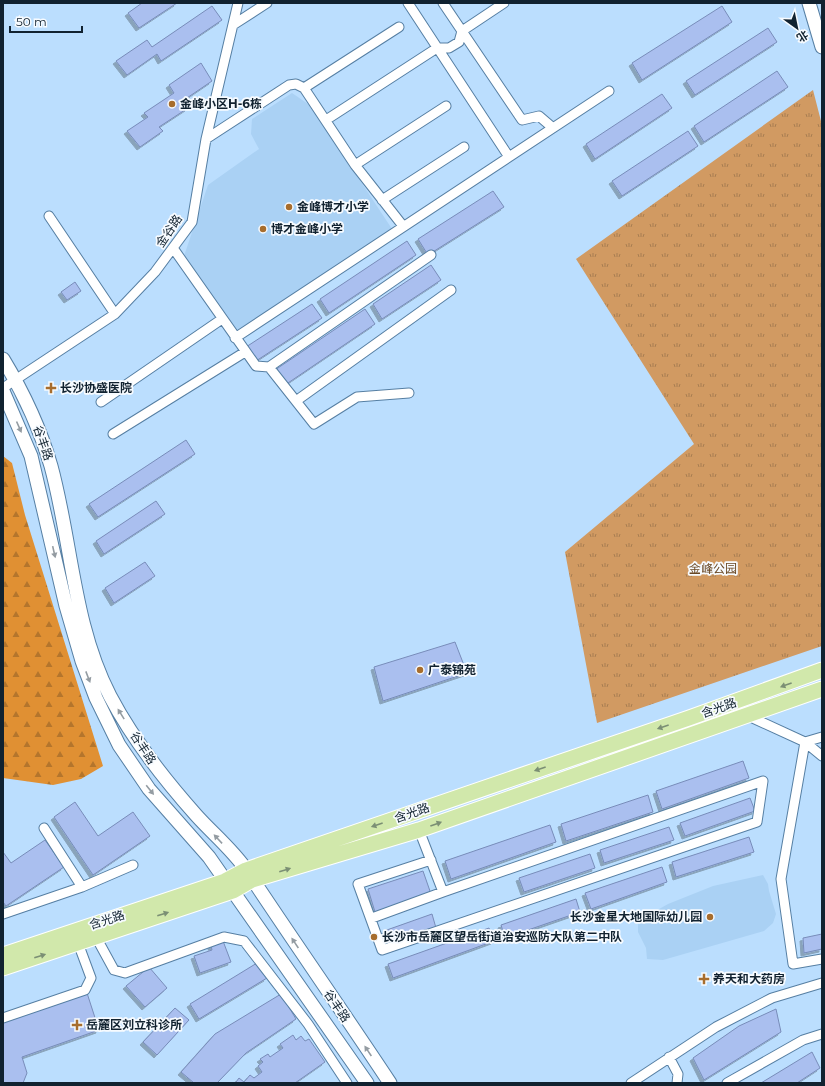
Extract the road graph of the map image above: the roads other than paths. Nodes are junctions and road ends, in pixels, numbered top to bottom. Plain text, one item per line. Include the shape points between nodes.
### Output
1 (238, 3) edge
2 (266, 3) edge
3 (408, 3) edge
4 (443, 3) edge
5 (504, 3) edge
6 (809, 3) edge
7 (233, 25) junction
8 (399, 27) dead end
9 (462, 31) junction
10 (822, 47) edge
11 (437, 48) junction
12 (304, 88) junction
13 (609, 91) dead end
14 (446, 106) dead end
15 (326, 120) junction
16 (553, 128) junction
17 (206, 139) junction
18 (464, 147) dead end
19 (509, 157) junction
20 (355, 165) junction
21 (382, 200) junction
22 (49, 216) dead end
23 (403, 226) junction
24 (173, 248) junction
25 (431, 255) dead end
26 (451, 290) dead end
27 (115, 314) junction
28 (222, 319) junction
29 (235, 338) junction
30 (245, 352) junction
31 (3, 359) edge
32 (269, 367) junction
33 (15, 379) junction
34 (3, 388) edge
35 (3, 391) edge
36 (409, 393) dead end
37 (296, 401) junction
38 (101, 402) dead end
39 (114, 434) dead end
40 (822, 670) edge
41 (822, 689) edge
42 (746, 715) junction
43 (822, 737) edge
44 (805, 742) junction
45 (822, 756) edge
46 (44, 828) dead end
47 (419, 830) junction
48 (431, 860) junction
49 (133, 865) dead end
50 (249, 875) junction
51 (229, 886) junction
52 (82, 887) junction
53 (443, 892) junction
54 (3, 914) edge
55 (372, 918) junction
56 (96, 937) junction
57 (78, 943) junction
58 (3, 955) edge
59 (822, 959) edge
60 (3, 968) edge
61 (822, 983) edge
62 (3, 1018) edge
63 (822, 1034) edge
64 (669, 1057) junction
65 (347, 1083) edge
66 (367, 1083) edge
67 (390, 1083) edge
68 (631, 1083) edge
69 (678, 1083) edge
70 (727, 1083) edge

1 - 7 street, 金谷路
2 - 7 street
3 - 11 street
4 - 9 street
5 - 9 street
6 - 10 street
7 - 17 street, 金谷路
8 - 12 street
9 - 11 street via 459,42 450,48
9 - 16 street via 522,120 539,116
11 - 15 street
11 - 19 street
12 - 15 street
12 - 17 street via 296,84 289,85
13 - 16 street
14 - 20 street
15 - 20 street
16 - 19 street
17 - 24 street, 金谷路 via 192,222
18 - 21 street
19 - 23 street
20 - 21 street
21 - 23 street
22 - 27 street
23 - 29 street
24 - 27 street, 金谷路 via 155,272
24 - 28 street
25 - 32 street
26 - 37 street
27 - 33 street, 金谷路
28 - 29 street
28 - 38 street
29 - 30 street
30 - 32 street via 256,366
30 - 39 street
31 - 33 street, 谷丰路
32 - 37 street
33 - 34 street, 金谷路
50 -> 33 street, 谷丰路 via 150,760 111,697 92,656 78,604 50,465 34,420
35 -> 51 street, 谷丰路 via 31,456 66,606 96,698 119,746 149,789 209,857
36 - 37 street via 358,397 314,424
40 -> 50 main road, 含光路
41 - 42 main road, 含光路
42 - 44 street
47 -> 42 main road, 含光路
43 - 44 street
44 - 45 street
44 - 59 street via 781,879 793,964
46 - 52 street
47 - 48 street
50 -> 47 main road, 含光路
48 - 53 street
48 - 55 street via 358,884
49 - 52 street
50 - 51 main road, 含光路
67 -> 50 street, 谷丰路
56 -> 51 main road, 含光路
51 - 58 main road, 含光路
51 - 66 street, 谷丰路
52 - 54 street
53 - 55 street
53 - 55 street via 763,781 757,822 382,950
56 - 57 main road, 含光路
56 - 65 street via 114,970 125,973 224,937 244,941 308,1024
60 -> 57 main road, 含光路
57 - 62 street via 91,978 86,990
61 - 64 street via 772,998 716,1027
63 - 70 street via 803,1040
64 - 68 street
64 - 69 street via 678,1074

